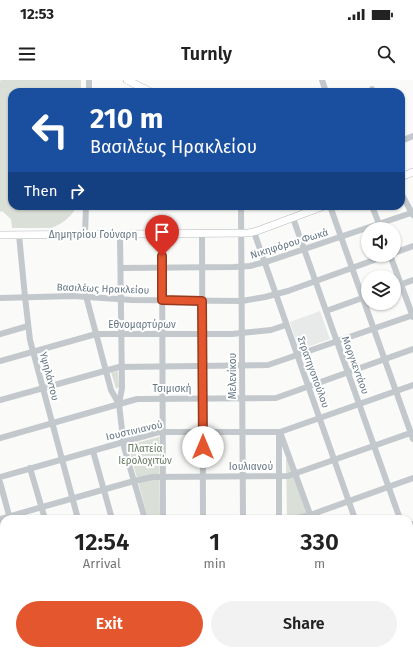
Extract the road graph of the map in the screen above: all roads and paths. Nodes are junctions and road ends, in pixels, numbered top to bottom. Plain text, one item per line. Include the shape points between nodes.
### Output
1 (127, 80) edge
2 (143, 88) edge
3 (410, 206) edge
4 (86, 210) edge
5 (241, 210) edge
6 (314, 210) edge
7 (332, 210) edge
8 (374, 210) edge
9 (412, 214) edge
10 (293, 218) junction
11 (378, 222) edge
12 (392, 222) edge
13 (254, 232) junction
14 (361, 232) edge
15 (241, 233) junction
16 (162, 234) junction
17 (202, 234) junction
18 (0, 235) edge
19 (19, 235) junction
20 (85, 235) junction
21 (120, 235) junction
22 (342, 237) junction
23 (413, 246) edge
24 (304, 250) junction
25 (401, 250) edge
26 (264, 262) junction
27 (369, 262) edge
28 (202, 267) junction
29 (241, 267) junction
30 (121, 268) junction
31 (162, 268) junction
32 (352, 268) junction
33 (413, 280) edge
34 (315, 281) junction
35 (401, 284) joint
36 (361, 287) edge
37 (276, 294) junction
38 (86, 296) junction
39 (25, 297) junction
40 (0, 298) edge
41 (121, 299) junction
42 (361, 299) edge
43 (162, 300) junction
44 (202, 301) junction
45 (242, 301) junction
46 (369, 310) edge
47 (326, 311) junction
48 (413, 316) edge
49 (286, 325) junction
50 (28, 326) junction
51 (374, 329) junction
52 (242, 333) junction
53 (0, 334) edge
54 (96, 334) junction
55 (121, 334) junction
56 (162, 334) junction
57 (202, 334) junction
58 (337, 342) junction
59 (413, 349) edge
60 (33, 352) junction
61 (297, 356) junction
62 (385, 360) junction
63 (0, 361) edge
64 (122, 366) junction
65 (163, 366) junction
66 (202, 366) junction
67 (242, 366) junction
68 (106, 370) junction
69 (348, 373) junction
70 (413, 385) edge
71 (308, 387) junction
72 (43, 388) junction
73 (396, 391) junction
74 (163, 398) junction
75 (202, 398) junction
76 (242, 398) junction
77 (0, 400) edge
78 (118, 404) junction
79 (359, 404) junction
80 (320, 418) junction
81 (52, 423) junction
82 (163, 432) junction
83 (203, 432) junction
84 (243, 432) junction
85 (280, 432) junction
86 (412, 435) edge
87 (0, 438) edge
88 (123, 442) junction
89 (374, 446) junction
90 (93, 451) junction
91 (62, 459) junction
92 (334, 460) junction
93 (30, 468) junction
94 (295, 474) junction
95 (163, 476) junction
96 (203, 476) junction
97 (243, 476) junction
98 (279, 476) junction
99 (0, 477) edge
100 (413, 478) edge
101 (134, 481) junction
102 (0, 482) edge
103 (388, 487) junction
104 (104, 490) junction
105 (73, 498) junction
106 (349, 501) junction
107 (41, 507) junction
108 (9, 515) edge
109 (18, 515) edge
110 (43, 515) edge
111 (77, 515) edge
112 (111, 515) edge
113 (144, 515) edge
114 (163, 515) edge
115 (203, 515) edge
116 (243, 515) edge
117 (279, 515) edge
118 (310, 515) edge
119 (316, 515) edge
120 (354, 515) edge
121 (398, 515) edge

1 - 2 main road
3 - 9 street
4 - 20 street
5 - 15 street, Μελενίκου
6 - 10 main road, Δημητρίου Γούναρη
7 - 22 street
8 - 11 street
9 - 12 street, Νικηφόρου Φωκά
10 - 13 main road, Δημητρίου Γούναρη
10 - 24 street, Μοργκεντάου
13 - 15 main road, Δημητρίου Γούναρη
13 - 26 street, Στρατηγοπούλου
14 - 22 street, Νικηφόρου Φωκά
15 - 17 main road, Δημητρίου Γούναρη
15 - 29 street, Μελενίκου
16 - 17 main road, Δημητρίου Γούναρη
16 - 21 main road, Δημητρίου Γούναρη
16 - 31 street
17 - 28 street
18 - 19 main road, Δημητρίου Γούναρη
19 - 20 main road, Δημητρίου Γούναρη
19 - 39 street, Υψηλάντου
20 - 21 main road, Δημητρίου Γούναρη
21 - 30 street
22 - 24 street, Νικηφόρου Φωκά
22 - 32 street
23 - 25 street
24 - 26 street, Νικηφόρου Φωκά
24 - 34 street, Μοργκεντάου
26 - 29 street, Νικηφόρου Φωκά
26 - 37 street, Στρατηγοπούλου
27 - 32 street, Βασιλέως Ηρακλείου
28 - 29 street, Νικηφόρου Φωκά
28 - 31 street, Νικηφόρου Φωκά
28 - 44 street
29 - 45 street, Μελενίκου
30 - 31 street, Νικηφόρου Φωκά
30 - 41 street
31 - 43 street
32 - 34 street, Βασιλέως Ηρακλείου
32 - 36 street
33 - 35 street
34 - 37 street, Βασιλέως Ηρακλείου
34 - 47 street, Μοργκεντάου
35 - 48 street
37 - 45 street, Βασιλέως Ηρακλείου
37 - 49 street, Στρατηγοπούλου
38 - 39 street, Βασιλέως Ηρακλείου
38 - 41 street, Βασιλέως Ηρακλείου
38 - 54 street
39 - 40 street, Βασιλέως Ηρακλείου
39 - 50 street, Υψηλάντου
41 - 43 street, Βασιλέως Ηρακλείου
41 - 55 street
42 - 47 street
43 - 44 street, Βασιλέως Ηρακλείου
43 - 56 street
44 - 45 street, Βασιλέως Ηρακλείου
44 - 57 street
45 - 52 street, Μελενίκου
46 - 51 street
47 - 58 street, Μοργκεντάου
48 - 51 street
49 - 52 street, Εθνομαρτύρων via 271,330
49 - 61 street, Στρατηγοπούλου
50 - 53 street
50 - 60 street, Υψηλάντου
51 - 58 street
51 - 62 street
52 - 57 street, Εθνομαρτύρων
52 - 67 street, Μελενίκου
54 - 55 street, Εθνομαρτύρων
54 - 60 street, Εθνομαρτύρων
54 - 68 street
55 - 56 street, Εθνομαρτύρων
55 - 64 street
56 - 57 street, Εθνομαρτύρων
56 - 65 street
57 - 66 street
58 - 61 street
58 - 69 street, Μοργκεντάου
59 - 62 street, Τσιμισκή
60 - 63 street, Εθνομαρτύρων
60 - 72 street, Υψηλάντου
61 - 67 street via 268,365
61 - 71 street, Στρατηγοπούλου
62 - 69 street, Τσιμισκή
62 - 73 street
64 - 65 street
64 - 68 street
64 - 78 street via 122,388
65 - 66 street
65 - 74 street
66 - 67 street
66 - 75 street
67 - 76 street, Μελενίκου
68 - 72 street
68 - 78 street
69 - 71 street, Τσιμισκή
69 - 79 street, Μοργκεντάου
70 - 73 street, Ιουστινιανού
71 - 76 street, Τσιμισκή via 276,398
71 - 80 street, Στρατηγοπούλου
72 - 77 street
72 - 81 street, Υψηλάντου
73 - 79 street, Ιουστινιανού
73 - 86 street
74 - 75 street, Τσιμισκή
74 - 78 street, Τσιμισκή via 137,399
74 - 82 street
75 - 76 street, Τσιμισκή
75 - 83 street
76 - 84 street, Μελενίκου
78 - 81 street, Τσιμισκή
78 - 88 street
79 - 80 street, Ιουστινιανού
79 - 89 street, Μοργκεντάου
80 - 85 street, Ιουστινιανού
80 - 92 street, Στρατηγοπούλου
81 - 87 street, Τσιμισκή
81 - 91 street, Υψηλάντου
82 - 83 street, Ιουστινιανού
82 - 88 street, Ιουστινιανού
82 - 95 street
83 - 84 street, Ιουστινιανού
83 - 96 street
84 - 85 street, Ιουστινιανού
84 - 97 street, Μελενίκου
85 - 94 street
85 - 98 street
86 - 89 street, Ιουλιανού
88 - 90 street, Ιουστινιανού
88 - 101 street
89 - 92 street, Ιουλιανού
89 - 103 street, Μοργκεντάου
90 - 91 street, Ιουστινιανού
90 - 104 street
91 - 93 street, Ιουστινιανού
91 - 105 street, Υψηλάντου
92 - 94 street, Ιουλιανού
92 - 106 street, Στρατηγοπούλου
93 - 99 street, Ιουστινιανού
93 - 107 street
94 - 98 street, Ιουλιανού
94 - 118 street
95 - 96 street, Ιουλιανού
95 - 101 street, Ιουλιανού
95 - 114 street
96 - 97 street, Ιουλιανού
96 - 115 street
97 - 98 street, Ιουλιανού
97 - 116 street, Μελενίκου
98 - 117 street
100 - 103 street
101 - 104 street, Ιουλιανού
101 - 113 street
102 - 108 street
103 - 106 street
103 - 121 street, Μοργκεντάου
104 - 105 street, Ιουλιανού
104 - 112 street
105 - 107 street, Ιουλιανού
105 - 111 street, Υψηλάντου
106 - 119 street
106 - 120 street, Στρατηγοπούλου
107 - 109 street, Ιουλιανού
107 - 110 street

